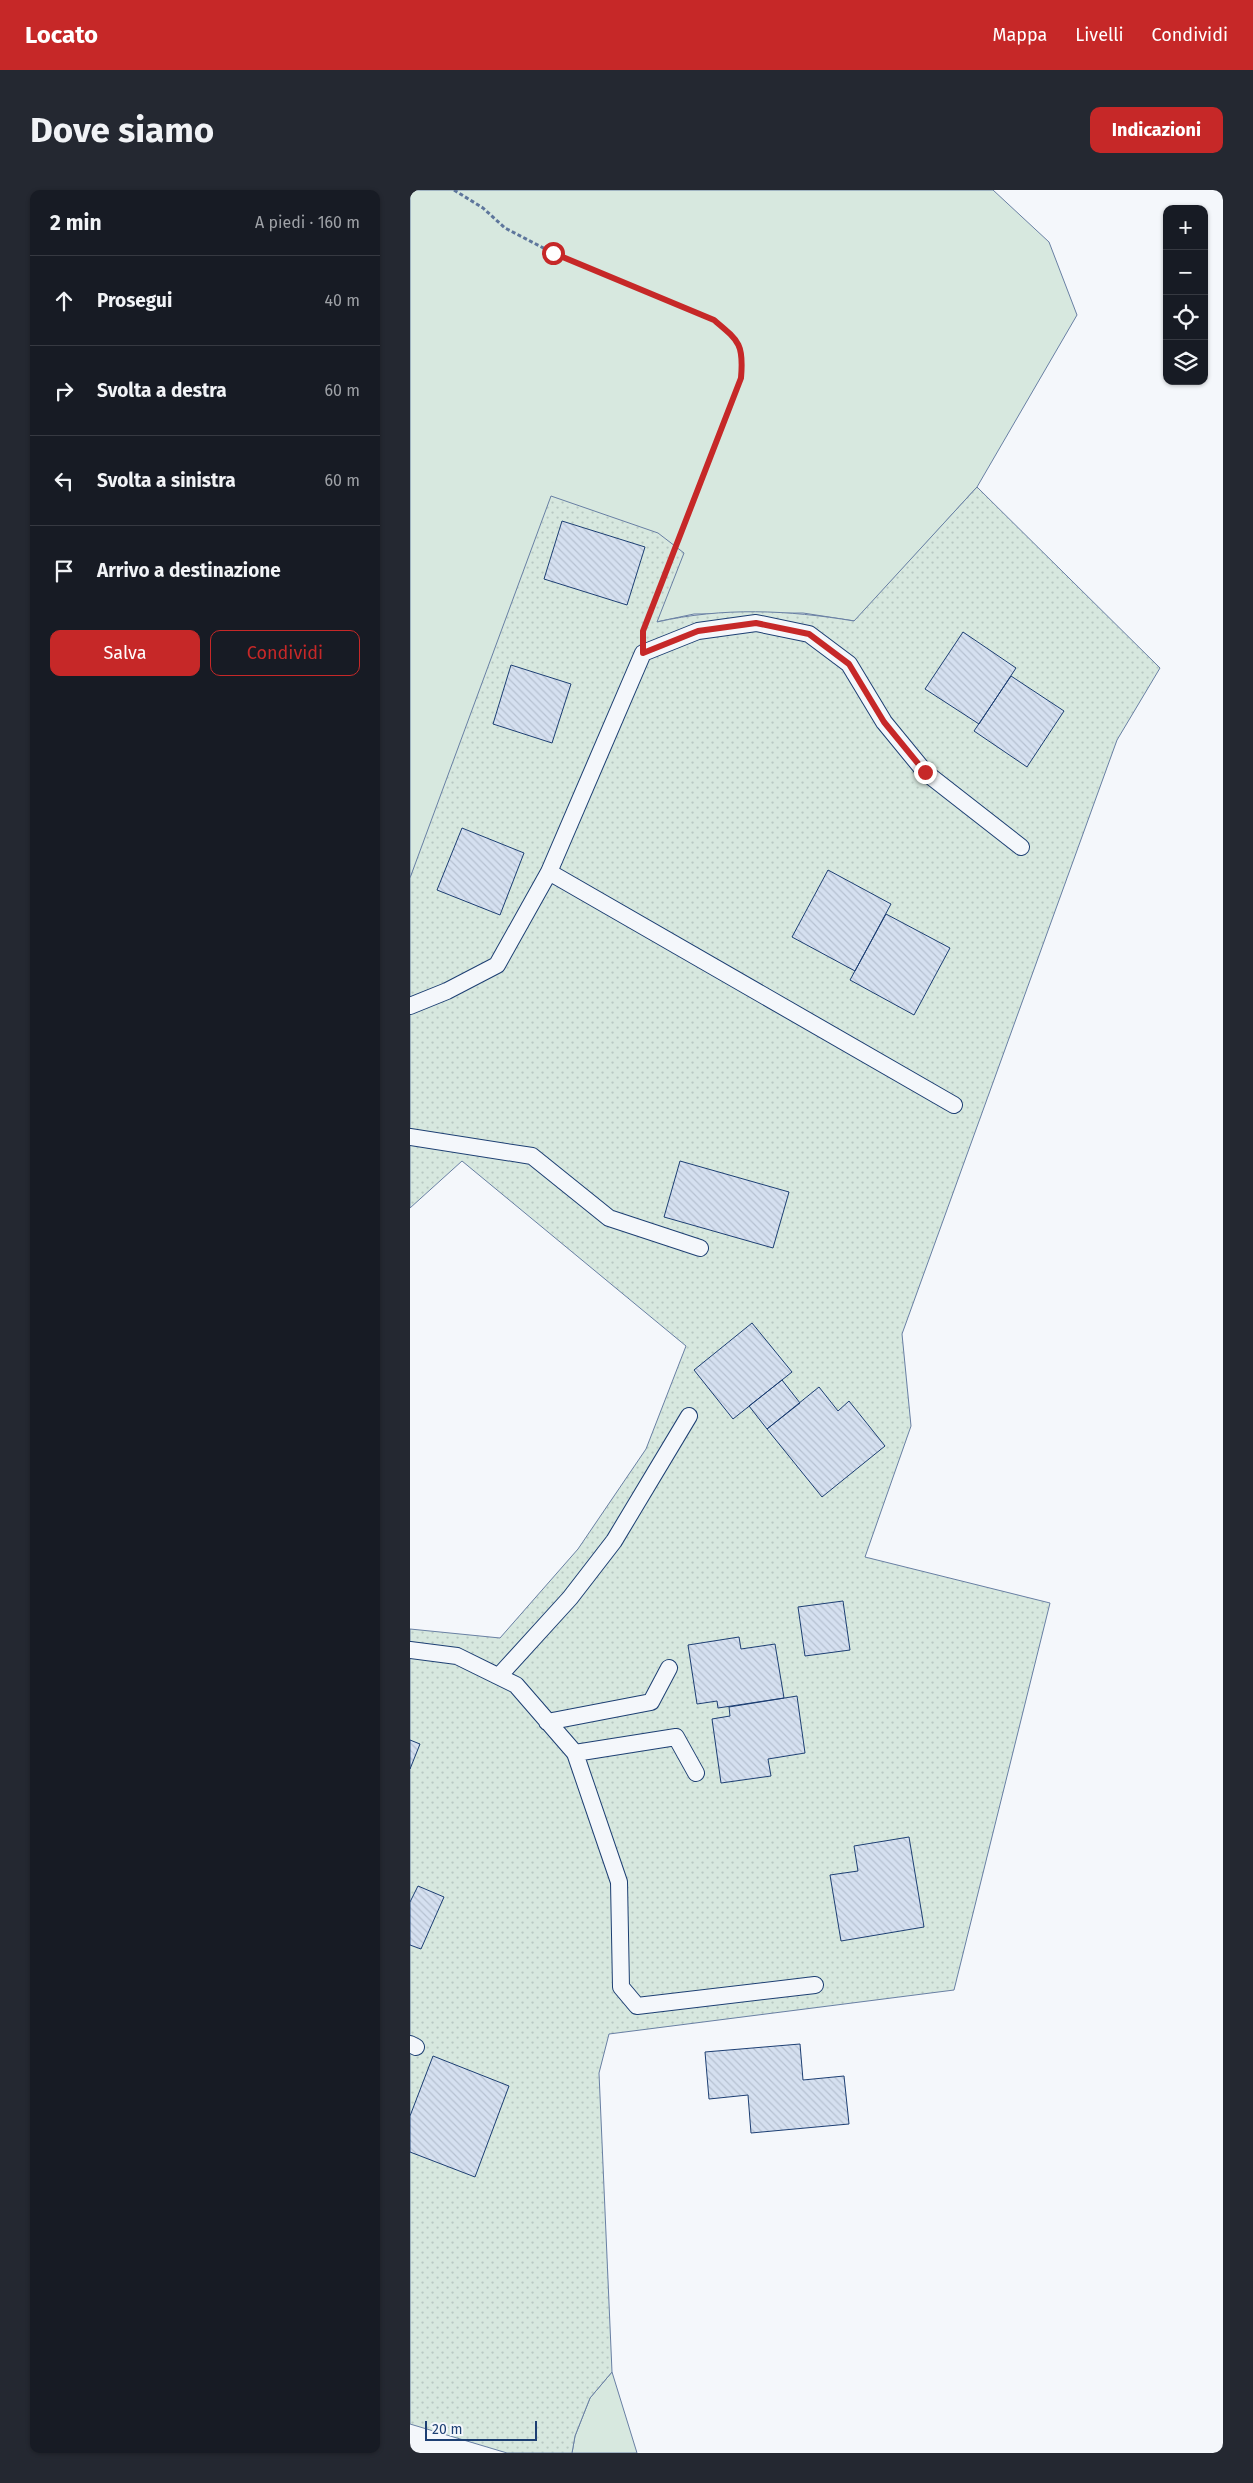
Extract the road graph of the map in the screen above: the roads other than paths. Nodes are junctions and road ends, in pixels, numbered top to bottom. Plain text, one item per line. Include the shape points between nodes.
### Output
1 (1021, 847) dead end
2 (548, 872) junction
3 (410, 1006) edge
4 (954, 1105) dead end
5 (410, 1137) edge
6 (700, 1248) dead end
7 (689, 1416) dead end
8 (410, 1650) edge
9 (669, 1668) dead end
10 (499, 1676) junction
11 (548, 1722) junction
12 (575, 1753) junction
13 (696, 1772) dead end
14 (814, 1986) dead end

1 - 2 lane via 925,772 884,722 849,664 809,634 756,623 698,631 643,653
2 - 3 lane via 497,965
2 - 4 lane
5 - 6 lane via 532,1156 609,1218
7 - 10 lane via 614,1541 570,1598
8 - 10 lane via 457,1656
9 - 11 lane via 651,1702
10 - 11 lane via 516,1685
11 - 12 lane
12 - 13 lane via 676,1738
12 - 14 lane via 620,1882 621,1987 637,2006

